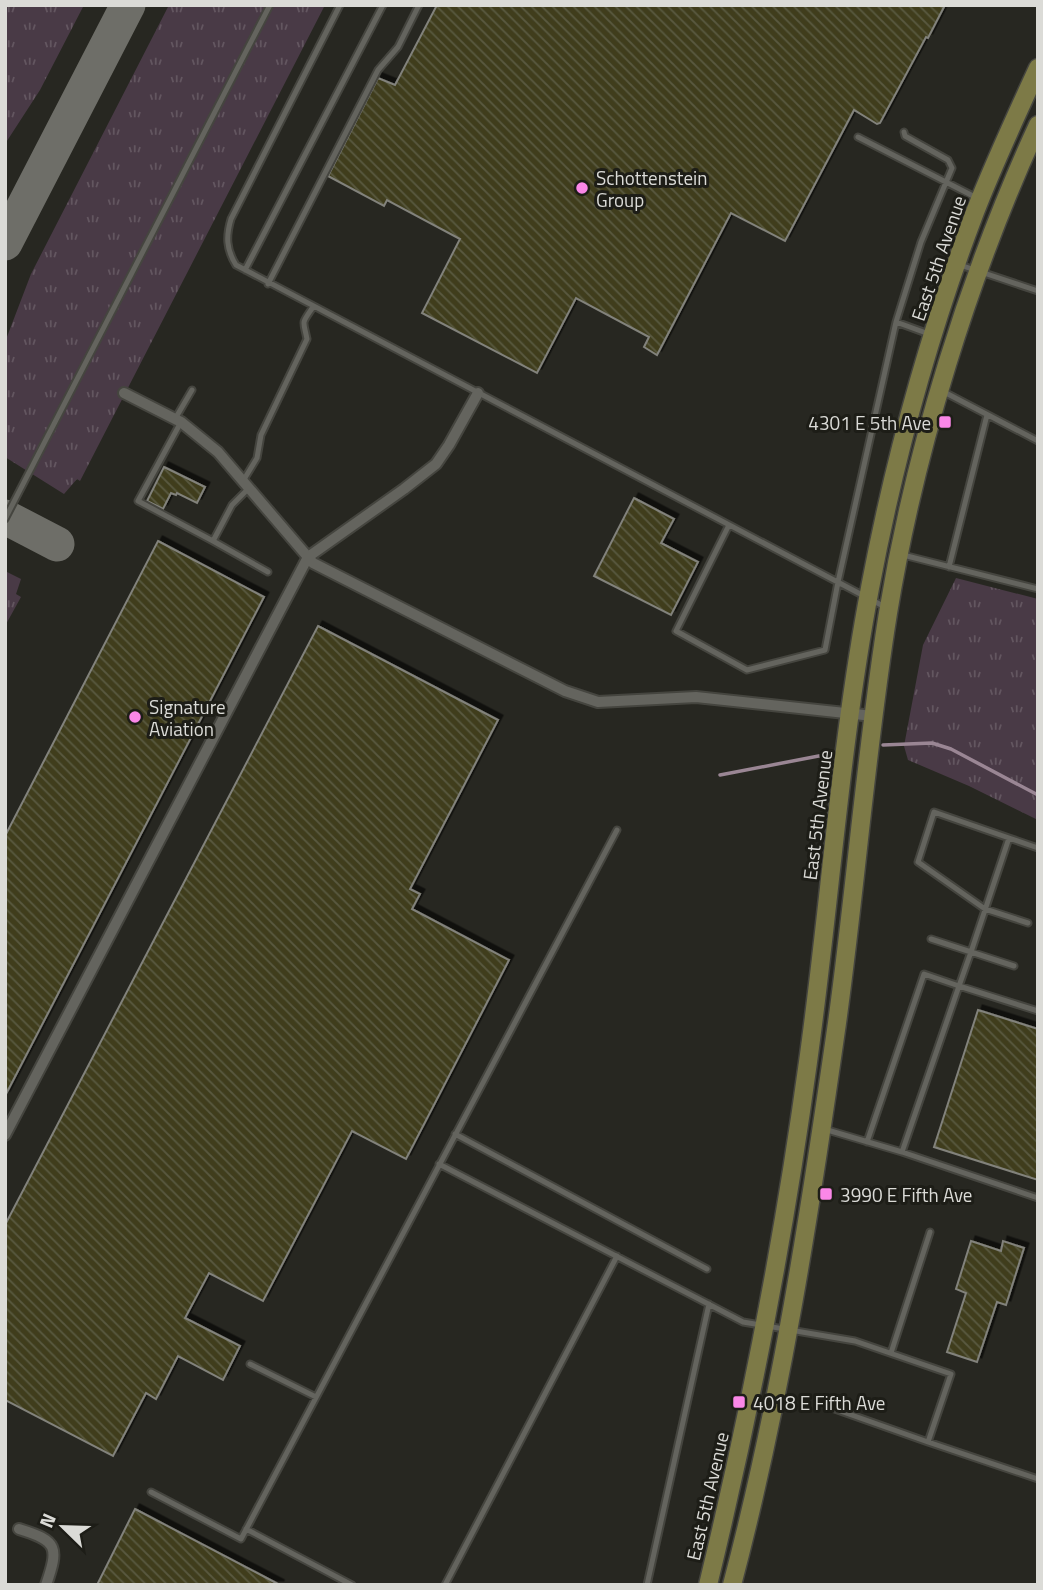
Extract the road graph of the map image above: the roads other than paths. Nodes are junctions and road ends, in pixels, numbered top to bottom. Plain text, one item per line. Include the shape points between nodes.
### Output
1 (271, 5) edge
2 (340, 5) edge
3 (383, 5) edge
4 (419, 5) edge
5 (1038, 68) edge
6 (1038, 125) edge
7 (904, 132) dead end
8 (858, 137) dead end
9 (947, 182) junction
10 (980, 200) junction
11 (957, 264) junction
12 (245, 271) junction
13 (978, 271) junction
14 (268, 284) junction
15 (1038, 291) edge
16 (313, 307) junction
17 (896, 322) junction
18 (934, 336) junction
19 (192, 390) dead end
20 (940, 391) junction
21 (124, 393) dead end
22 (478, 393) junction
23 (987, 415) junction
24 (178, 421) junction
25 (1038, 440) edge
26 (246, 484) junction
27 (5, 519) edge
28 (729, 525) junction
29 (213, 541) junction
30 (900, 555) junction
31 (308, 557) junction
32 (949, 567) junction
33 (268, 572) dead end
34 (838, 582) junction
35 (1038, 589) edge
36 (868, 598) junction
37 (889, 609) junction
38 (851, 713) junction
39 (873, 716) junction
40 (617, 830) dead end
41 (1009, 838) junction
42 (1038, 848) edge
43 (985, 909) junction
44 (1028, 923) dead end
45 (931, 939) dead end
46 (971, 952) junction
47 (1014, 966) dead end
48 (960, 986) junction
49 (1038, 1011) edge
50 (821, 1128) junction
51 (456, 1134) junction
52 (5, 1135) edge
53 (867, 1142) junction
54 (902, 1152) junction
55 (439, 1164) junction
56 (1038, 1198) edge
57 (930, 1232) dead end
58 (617, 1256) junction
59 (707, 1269) dead end
60 (709, 1304) junction
61 (766, 1325) junction
62 (790, 1329) junction
63 (891, 1353) junction
64 (250, 1364) dead end
65 (316, 1397) junction
66 (829, 1407) dead end
67 (928, 1441) junction
68 (1038, 1479) edge
69 (151, 1492) dead end
70 (19, 1529) dead end
71 (246, 1529) junction
72 (46, 1585) edge
73 (352, 1585) edge
74 (445, 1585) edge
75 (647, 1585) edge
76 (708, 1585) edge
77 (732, 1585) edge

1 - 27 lane
2 - 12 lane via 231,219 228,248 236,265
3 - 12 lane
4 - 14 lane via 397,47 377,70
5 - 10 main road, East 5th Avenue
6 - 13 main road
7 - 9 lane via 948,160 952,168
8 - 9 lane
9 - 10 lane
9 - 17 lane via 921,242
10 - 11 main road, East 5th Avenue
11 - 13 lane
11 - 18 main road, East 5th Avenue
12 - 14 lane
13 - 15 lane
13 - 20 main road
14 - 16 lane
16 - 22 lane
16 - 26 lane via 303,322 307,339 261,435
17 - 18 lane
17 - 34 lane
18 - 36 main road, East 5th Avenue via 899,460
19 - 24 lane
20 - 23 lane
20 - 30 main road
21 - 24 street
22 - 28 lane
22 - 31 street via 436,464
23 - 25 lane
23 - 32 lane
24 - 26 street via 218,452
24 - 29 lane via 138,501
26 - 29 lane
26 - 31 street
28 - 34 lane
28 - 34 lane via 676,631 747,670 825,650
29 - 33 lane
30 - 32 lane
30 - 37 main road
31 - 38 street via 565,691 598,702 696,697
31 - 52 street
32 - 35 lane
34 - 36 lane
36 - 37 lane
36 - 38 main road, East 5th Avenue
37 - 39 main road
38 - 39 street
38 - 61 main road, East 5th Avenue via 808,1063
39 - 50 main road
40 - 51 lane
41 - 42 lane
41 - 43 lane
41 - 43 lane via 933,811 918,862
43 - 44 lane
43 - 46 lane
45 - 46 lane
46 - 47 lane
46 - 48 lane
48 - 49 lane
48 - 53 lane via 924,974
48 - 54 lane
50 - 53 lane
50 - 62 main road
51 - 55 lane
51 - 59 lane
53 - 54 lane
54 - 56 lane
55 - 58 lane
55 - 65 lane
57 - 63 lane
58 - 60 lane
58 - 74 lane
60 - 61 lane via 743,1322
60 - 75 lane
61 - 62 lane
61 - 76 main road, East 5th Avenue
62 - 63 lane
62 - 77 main road
63 - 67 lane via 951,1374
64 - 65 lane
65 - 71 lane
66 - 67 lane
67 - 68 lane
69 - 71 lane via 241,1539
70 - 72 street via 41,1536 52,1546 55,1559
71 - 73 lane

